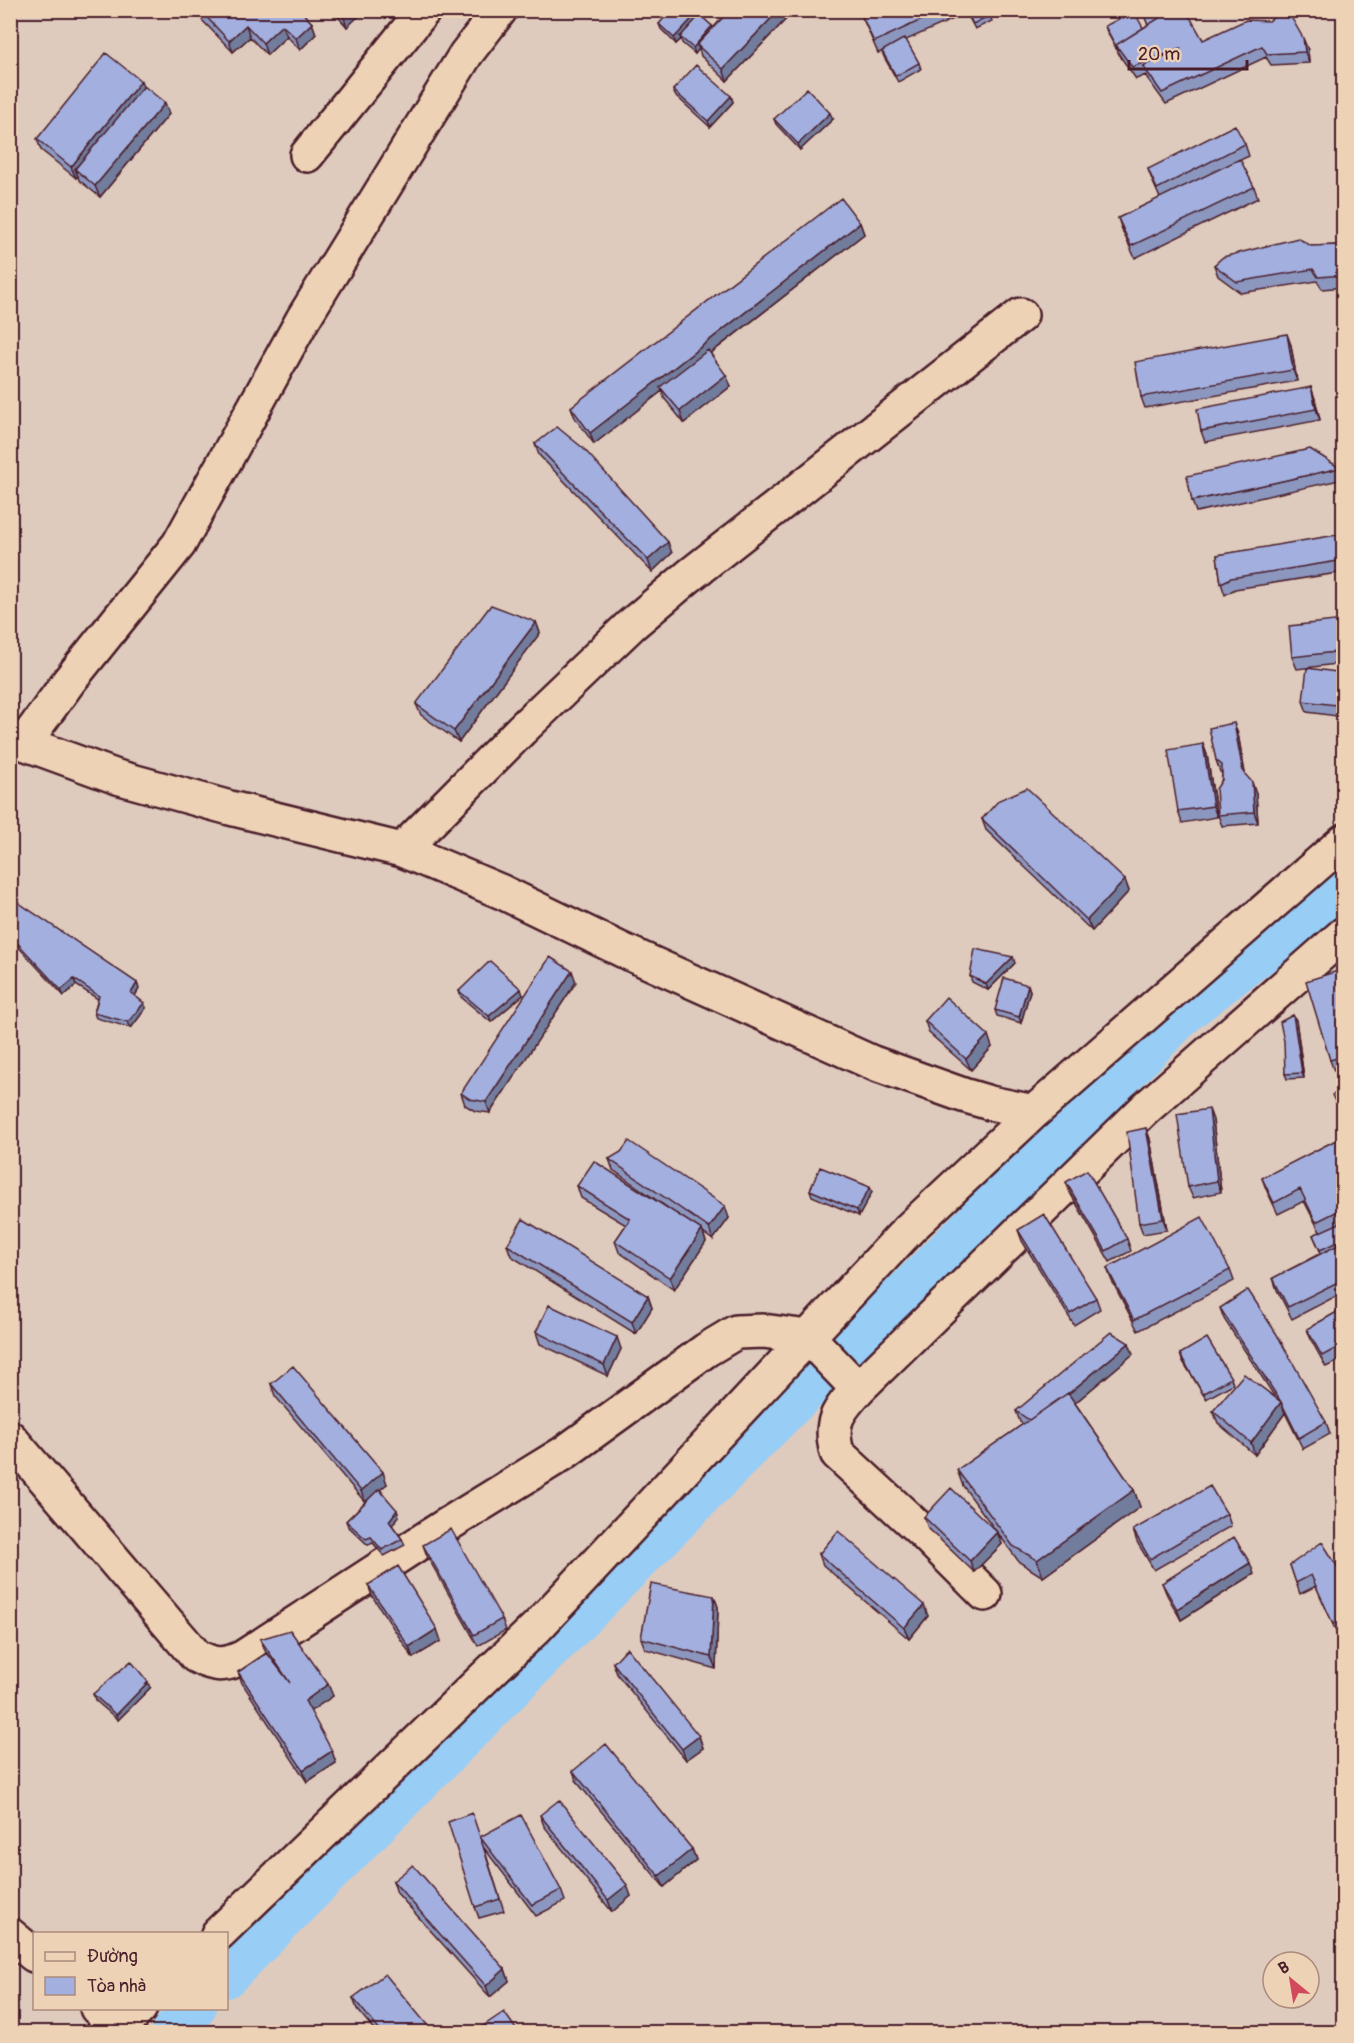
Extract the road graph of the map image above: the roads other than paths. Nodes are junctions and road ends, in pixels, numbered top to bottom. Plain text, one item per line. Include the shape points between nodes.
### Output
1 (424, 10) edge
2 (500, 10) edge
3 (307, 155) dead end
4 (1021, 315) dead end
5 (17, 740) edge
6 (1344, 841) edge
7 (402, 850) junction
8 (1344, 934) edge
9 (1034, 1112) junction
10 (816, 1346) junction
11 (852, 1383) junction
12 (10, 1438) edge
13 (985, 1594) dead end
14 (220, 1932) edge
15 (10, 1935) edge
16 (33, 1954) edge

1 - 3 street
2 - 5 street via 466,54 303,318 178,544
4 - 7 street via 631,625
5 - 7 street via 117,777
6 - 9 street
7 - 9 street via 873,1063 963,1095
8 - 11 street via 1145,1109
9 - 10 street via 909,1229
10 - 11 street
10 - 12 street via 763,1331 736,1332 564,1453 226,1665 209,1664 196,1656
10 - 14 street via 538,1626
11 - 13 street via 849,1399 834,1423 832,1436 837,1453
15 - 16 street

